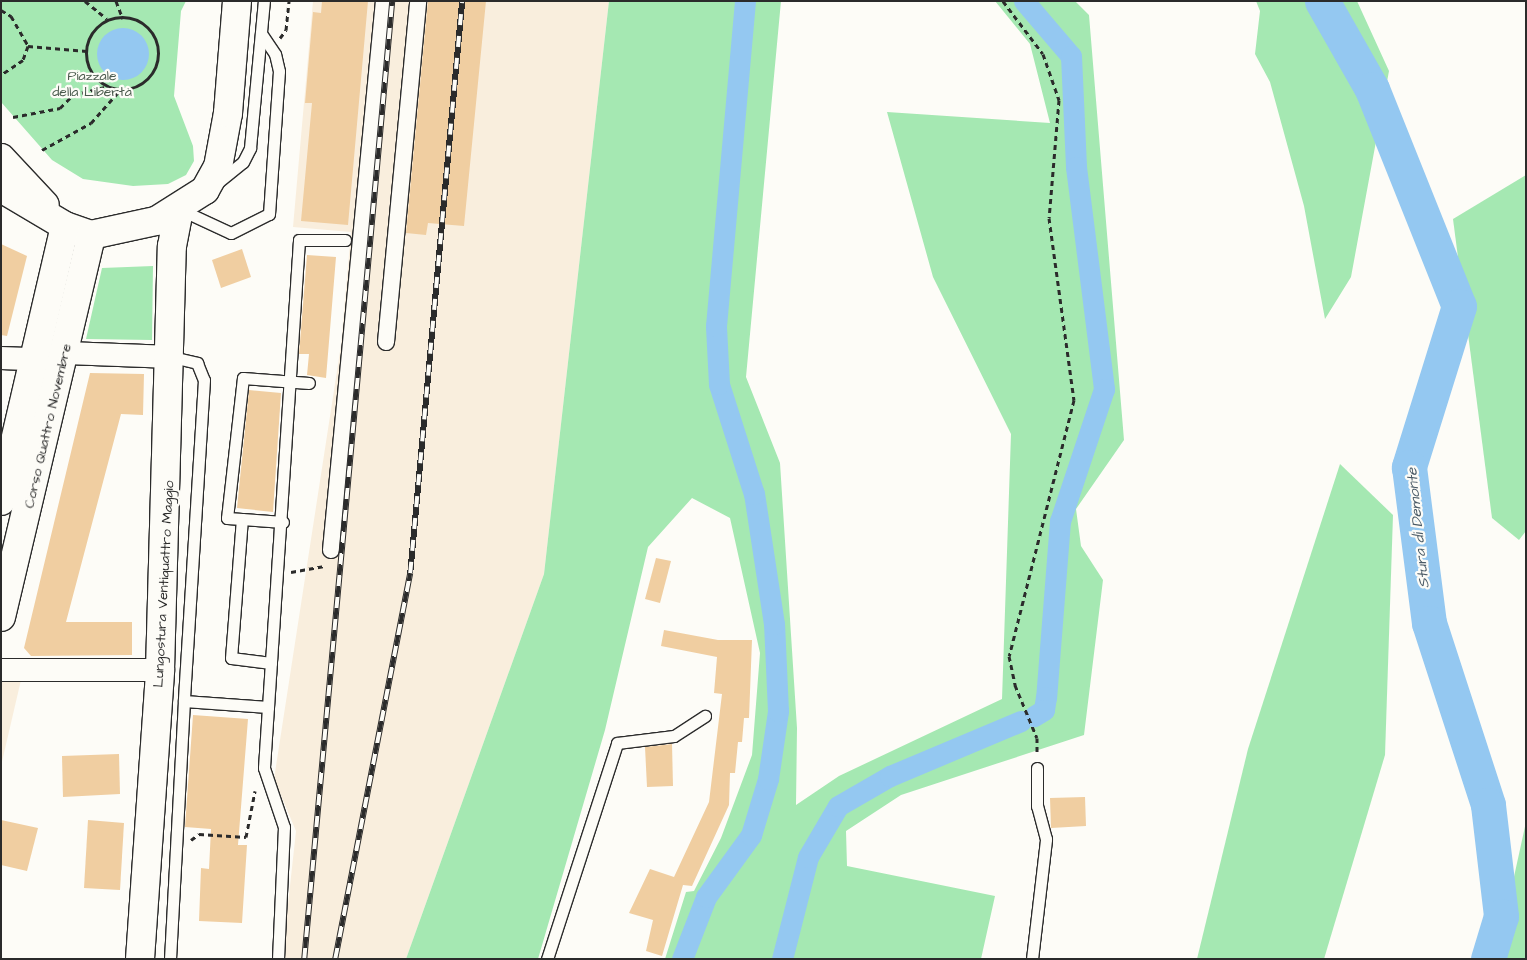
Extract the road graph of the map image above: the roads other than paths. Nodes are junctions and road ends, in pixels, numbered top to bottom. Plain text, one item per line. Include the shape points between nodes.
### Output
1 (237, 1) edge
2 (264, 1) edge
3 (384, 1) edge
4 (418, 1) edge
5 (261, 32) junction
6 (1, 158) edge
7 (1, 188) edge
8 (205, 190) junction
9 (179, 209) junction
10 (65, 226) junction
11 (91, 235) junction
12 (345, 240) dead end
13 (386, 342) dead end
14 (66, 353) junction
15 (172, 357) junction
16 (1, 358) edge
17 (34, 359) junction
18 (292, 381) junction
19 (309, 383) dead end
20 (1, 501) edge
21 (242, 519) junction
22 (283, 522) junction
23 (331, 550) road end
24 (1, 617) edge
25 (272, 663) junction
26 (1, 670) edge
27 (160, 670) junction
28 (184, 702) junction
29 (268, 707) junction
30 (705, 716) dead end
31 (1037, 768) road end
32 (140, 959) edge
33 (170, 959) edge
34 (278, 959) edge
35 (547, 959) edge
36 (1032, 959) edge

1 - 8 main road via 228,113 218,167
2 - 5 lane
3 - 23 street
4 - 13 street
5 - 8 lane via 250,148 230,175
5 - 9 lane via 275,54 279,71 269,214 231,234
6 - 10 main road
7 - 10 main road
8 - 9 main road
9 - 11 main road via 156,221
9 - 15 main road, Lungostura Ventiquattro Maggio via 172,246
10 - 11 main road
10 - 17 main road, Corso Quattro Novembre
11 - 14 main road, Corso Quattro Novembre
12 - 18 lane via 299,240 287,370
14 - 15 street
14 - 17 street
14 - 24 main road, Corso Quattro Novembre
15 - 27 main road, Lungostura Ventiquattro Maggio
15 - 28 lane via 197,363 204,380
16 - 17 street
17 - 20 main road, Corso Quattro Novembre
18 - 19 lane
18 - 21 lane via 243,378 228,518
18 - 22 lane
21 - 22 lane
21 - 25 lane via 231,658
22 - 25 lane
25 - 29 lane
26 - 27 street
27 - 32 main road, Lungostura Ventiquattro Maggio
28 - 29 lane
28 - 33 lane
29 - 34 lane via 264,768 284,827
30 - 35 lane via 674,736 617,743
31 - 36 lane via 1036,806 1046,839

